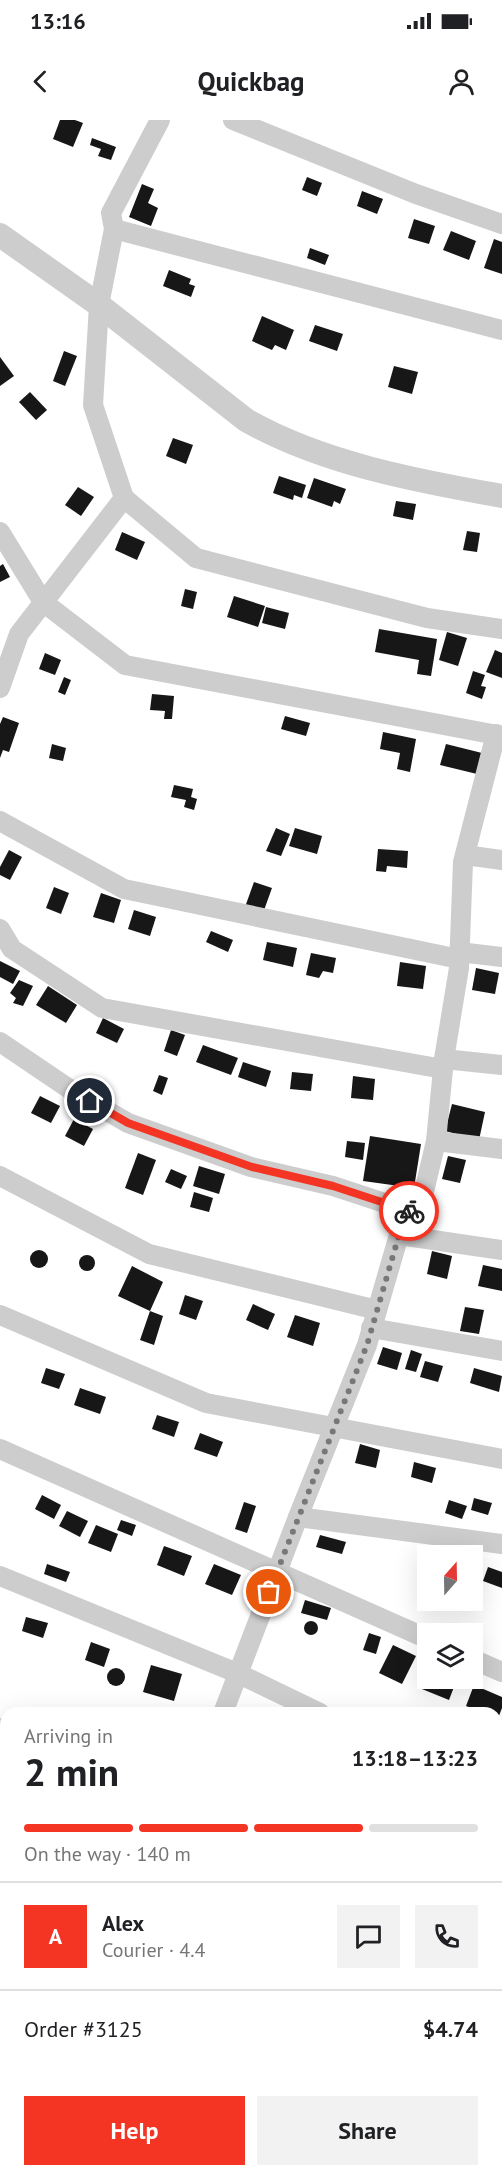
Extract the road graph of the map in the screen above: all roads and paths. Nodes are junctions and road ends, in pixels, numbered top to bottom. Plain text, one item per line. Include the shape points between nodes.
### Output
1 (160, 120) edge
2 (233, 120) edge
3 (502, 224) edge
4 (114, 229) junction
5 (0, 235) edge
6 (99, 305) junction
7 (502, 330) edge
8 (502, 496) edge
9 (124, 498) junction
10 (0, 532) edge
11 (43, 602) junction
12 (502, 629) edge
13 (0, 688) edge
14 (499, 735) edge
15 (0, 821) edge
16 (465, 855) junction
17 (502, 860) edge
18 (0, 929) edge
19 (459, 955) junction
20 (502, 957) edge
21 (0, 1042) edge
22 (443, 1064) junction
23 (502, 1065) edge
24 (436, 1142) junction
25 (502, 1149) edge
26 (0, 1176) edge
27 (415, 1213) junction
28 (399, 1235) junction
29 (502, 1250) edge
30 (0, 1315) edge
31 (374, 1319) junction
32 (502, 1351) edge
33 (334, 1428) junction
34 (0, 1449) edge
35 (502, 1459) edge
36 (298, 1517) junction
37 (502, 1544) edge
38 (277, 1572) junction
39 (0, 1576) edge
40 (417, 1634) edge
41 (483, 1664) edge
42 (502, 1672) edge
43 (237, 1673) junction
44 (225, 1707) edge
45 (308, 1707) edge

1 - 4 street via 111,213
2 - 3 street via 416,194
4 - 6 street
4 - 7 street
5 - 6 street
6 - 8 street via 246,420 273,435 418,481
6 - 9 street via 93,405
9 - 11 street
9 - 12 street via 196,558 427,618
10 - 11 street
11 - 13 street via 19,634
11 - 14 street via 125,665
14 - 16 street
15 - 19 street via 124,889
16 - 17 street
16 - 19 street
18 - 22 street via 12,949 102,1008
19 - 20 street
19 - 22 street
21 - 27 street via 70,1090 128,1123 252,1167 333,1186
22 - 23 street
22 - 24 street
24 - 25 street
24 - 27 street
26 - 31 street via 149,1254
27 - 28 street
28 - 29 street
28 - 31 street
30 - 33 street via 206,1403
31 - 32 street
31 - 33 street
33 - 35 street
33 - 36 street
34 - 38 street
36 - 37 street
36 - 38 street
38 - 40 street
38 - 43 street
39 - 43 street
41 - 42 street
43 - 44 street
43 - 45 street

